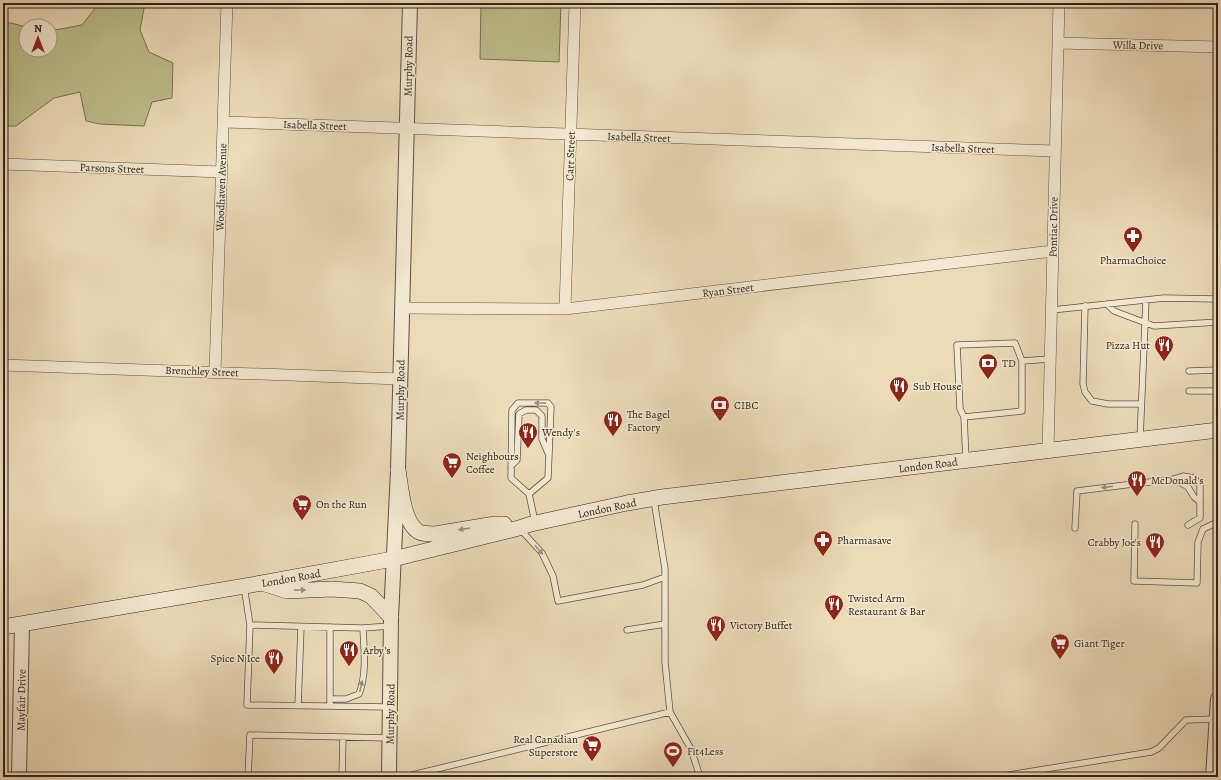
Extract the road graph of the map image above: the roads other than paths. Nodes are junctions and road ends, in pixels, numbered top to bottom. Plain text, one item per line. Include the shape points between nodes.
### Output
1 (227, 3) edge
2 (410, 3) edge
3 (575, 3) edge
4 (1059, 3) edge
5 (1058, 43) junction
6 (1218, 47) edge
7 (224, 122) junction
8 (407, 128) junction
9 (571, 135) junction
10 (1055, 151) junction
11 (3, 164) edge
12 (222, 172) junction
13 (1053, 251) junction
14 (1218, 299) edge
15 (1146, 300) junction
16 (1107, 304) junction
17 (1085, 306) junction
18 (402, 308) junction
19 (565, 310) junction
20 (1052, 310) junction
21 (1218, 322) edge
22 (1145, 323) junction
23 (1050, 359) junction
24 (1022, 361) junction
25 (3, 365) edge
26 (1189, 370) dead end
27 (1218, 370) edge
28 (216, 372) junction
29 (400, 379) junction
30 (1189, 391) dead end
31 (1218, 391) edge
32 (1141, 404) junction
33 (964, 416) junction
34 (1218, 430) edge
35 (1140, 439) junction
36 (1048, 450) junction
37 (549, 455) junction
38 (966, 460) junction
39 (511, 466) junction
40 (398, 470) junction
41 (1174, 479) junction
42 (529, 494) junction
43 (654, 498) junction
44 (1200, 502) junction
45 (1218, 522) edge
46 (1135, 524) dead end
47 (528, 525) junction
48 (1188, 525) dead end
49 (1075, 528) dead end
50 (393, 559) junction
51 (665, 577) junction
52 (262, 583) junction
53 (244, 586) junction
54 (391, 622) junction
55 (22, 624) junction
56 (665, 624) junction
57 (250, 625) junction
58 (3, 627) edge
59 (301, 627) junction
60 (330, 627) junction
61 (363, 628) junction
62 (627, 630) dead end
63 (330, 699) junction
64 (1218, 700) edge
65 (298, 706) junction
66 (330, 706) junction
67 (391, 707) junction
68 (670, 712) junction
69 (1217, 719) edge
70 (343, 737) junction
71 (390, 738) junction
72 (19, 777) edge
73 (248, 777) edge
74 (342, 777) edge
75 (389, 777) edge
76 (404, 777) edge
77 (700, 777) edge
78 (996, 777) edge
79 (1213, 777) edge

1 - 7 street, Woodhaven Avenue
2 - 8 street, Murphy Road
3 - 9 street, Carr Street
4 - 5 street, Pontiac Drive
5 - 6 street, Willa Drive
5 - 10 street, Pontiac Drive
7 - 8 street, Isabella Street
7 - 12 street, Woodhaven Avenue
8 - 9 street, Isabella Street
8 - 18 street, Murphy Road
9 - 10 street, Isabella Street
9 - 19 street, Carr Street
10 - 13 street, Pontiac Drive
11 - 12 street, Parsons Street
12 - 28 street, Woodhaven Avenue
13 - 19 street, Ryan Street
13 - 20 street, Pontiac Drive
14 - 15 lane
15 - 16 lane
15 - 22 lane
16 - 17 lane
16 - 22 lane via 1114,310
17 - 20 lane
17 - 32 lane via 1085,392 1092,401 1108,404
18 - 19 street, Ryan Street
18 - 29 street, Murphy Road
20 - 23 street, Pontiac Drive
21 - 22 lane via 1154,326
22 - 32 lane
23 - 24 lane
23 - 36 street, Pontiac Drive
24 - 33 lane via 1022,411
24 - 33 lane via 1015,342 957,345 960,409
25 - 28 street, Brenchley Street
26 - 27 lane
28 - 29 street, Brenchley Street
29 - 40 street, Murphy Road
30 - 31 lane
32 - 35 lane
33 - 38 lane
34 - 35 main road, London Road
35 - 36 main road, London Road
36 - 38 main road, London Road
37 - 39 lane via 542,439 542,416 536,410 526,410 519,414 517,460
37 -> 39 lane via 552,407 548,403 518,402 512,410
37 - 42 lane via 548,478
38 - 43 main road, London Road
39 - 42 lane via 511,478
47 -> 40 main road via 495,524 435,534 422,533 414,528 408,518
40 - 50 street, Murphy Road
41 - 44 lane via 1188,487
41 - 44 lane via 1183,476 1193,478 1200,485
41 -> 49 lane via 1077,491
42 - 47 lane
43 - 47 main road, London Road
43 - 51 lane
44 - 48 lane via 1200,518
45 - 46 lane via 1203,529 1198,542 1197,583 1134,581
47 - 50 main road, London Road
47 -> 51 lane via 553,576 558,601 642,585
50 - 52 main road, London Road
50 - 54 street, Murphy Road
51 - 56 lane
52 - 53 main road, London Road
52 -> 54 main road via 287,591 360,591 371,596
53 - 55 main road, London Road
53 - 57 lane
54 - 61 lane
54 - 67 street, Murphy Road
55 - 58 main road, London Road
55 - 72 street, Mayfair Drive
56 - 62 lane
56 - 68 lane
57 - 59 lane
57 - 65 lane via 247,705
59 - 60 lane
59 - 65 lane
60 - 61 lane
60 - 63 lane
63 -> 61 lane via 346,699 359,694 364,665
63 - 66 lane
64 - 69 street
65 - 66 lane
66 - 67 lane
67 - 71 street, Murphy Road
68 - 76 lane
68 - 77 lane via 691,749
69 - 78 lane via 1186,720 1159,748 1151,752
69 - 79 street
70 - 71 lane
70 - 73 lane via 250,735
70 - 74 lane
71 - 75 street, Murphy Road

